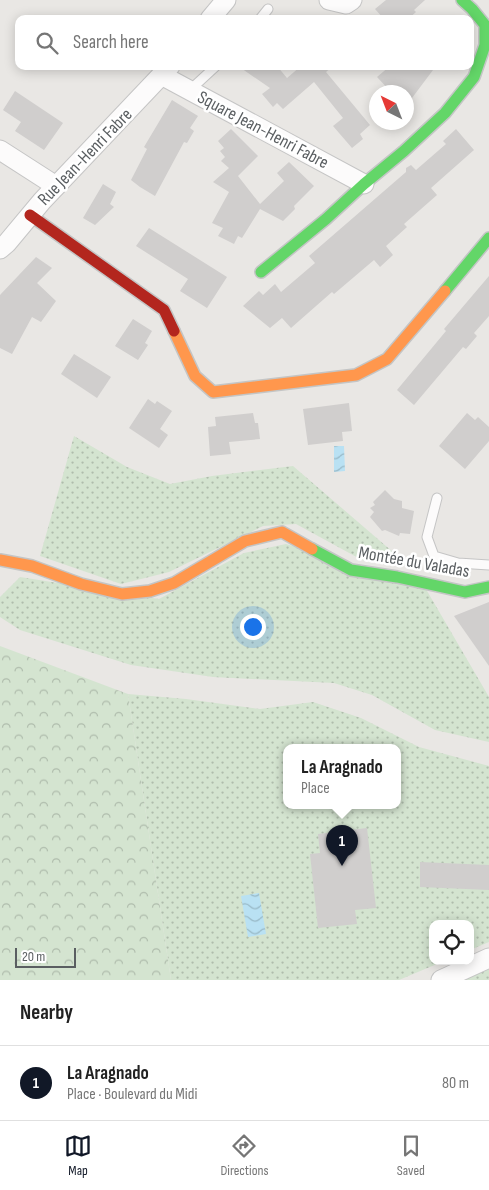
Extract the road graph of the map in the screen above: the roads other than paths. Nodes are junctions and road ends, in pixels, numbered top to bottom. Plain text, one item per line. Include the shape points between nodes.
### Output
1 (226, 0) edge
2 (329, 0) edge
3 (352, 0) edge
4 (462, 0) edge
5 (268, 9) dead end
6 (213, 15) edge
7 (263, 15) edge
8 (212, 70) edge
9 (167, 71) edge
10 (190, 90) junction
11 (0, 150) edge
12 (364, 184) junction
13 (56, 186) junction
14 (30, 215) junction
15 (489, 238) edge
16 (0, 249) edge
17 (261, 272) dead end
18 (437, 498) dead end
19 (0, 560) edge
20 (489, 565) edge
21 (489, 586) edge
22 (489, 958) edge
23 (440, 980) edge

1 - 6 street
2 - 3 street via 346,4
4 - 12 street via 486,25 485,45 474,77 445,113
5 - 7 lane
8 - 10 lane
9 - 10 street, Square Jean-Henri Fabre
9 - 13 street, Rue Jean-Henri Fabre
10 - 12 street, Square Jean-Henri Fabre
11 - 13 street
12 - 17 street via 326,220
13 - 14 street, Rue Jean-Henri Fabre
14 - 15 street via 164,310 195,376 213,392 356,375 387,358
14 - 16 street, Rue Jean-Henri Fabre
18 - 20 lane via 427,537 434,556 458,563
19 - 21 street, Montée du Valadas via 32,566 81,584 122,594 136,593 174,583 245,541 282,532 351,570 464,592
22 - 23 street

